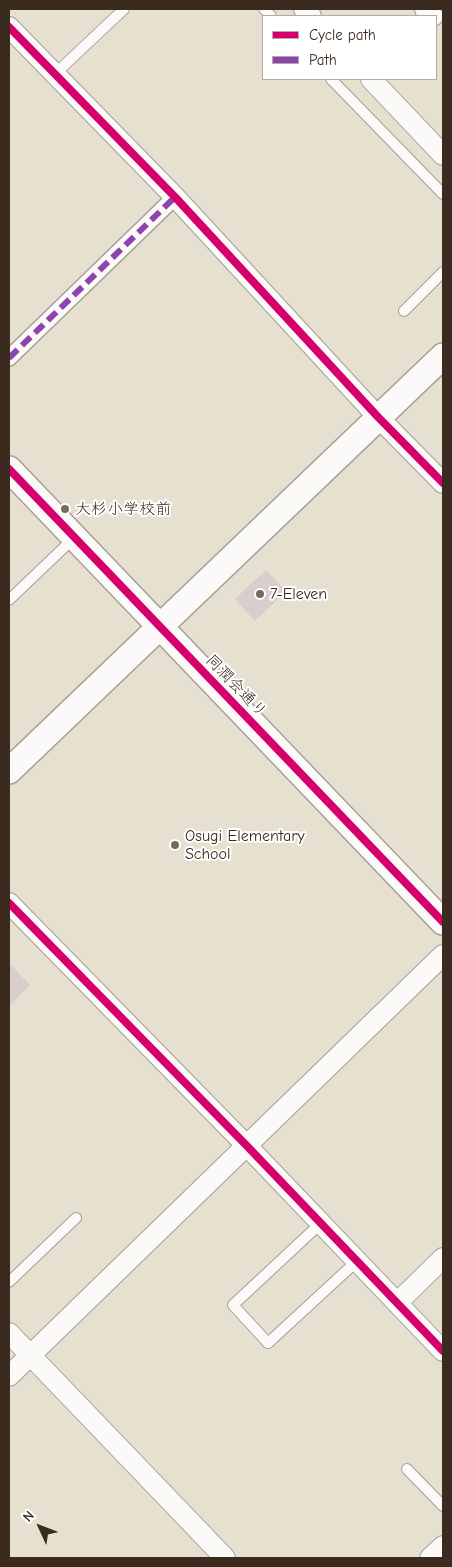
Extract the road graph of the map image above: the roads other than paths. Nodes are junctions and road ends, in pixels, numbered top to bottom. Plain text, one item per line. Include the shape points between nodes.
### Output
1 (124, 9) edge
2 (9, 27) edge
3 (55, 74) junction
4 (333, 80) edge
5 (372, 80) edge
6 (443, 155) edge
7 (443, 194) edge
8 (175, 197) junction
9 (443, 272) edge
10 (404, 311) dead end
11 (443, 356) edge
12 (9, 358) edge
13 (378, 417) junction
14 (9, 468) edge
15 (443, 484) edge
16 (75, 537) junction
17 (9, 600) edge
18 (159, 626) junction
19 (9, 771) edge
20 (9, 903) edge
21 (443, 922) edge
22 (443, 955) edge
23 (247, 1146) junction
24 (76, 1218) dead end
25 (321, 1223) junction
26 (443, 1258) edge
27 (357, 1261) junction
28 (9, 1282) edge
29 (398, 1303) junction
30 (9, 1333) edge
31 (443, 1351) edge
32 (30, 1355) junction
33 (9, 1376) edge
34 (407, 1469) dead end
35 (443, 1506) edge
36 (443, 1546) edge
37 (225, 1558) edge
38 (430, 1558) edge

1 - 3 lane
2 - 3 street
3 - 8 street
4 - 7 lane
5 - 6 street
8 - 12 street
8 - 13 street
9 - 10 lane
11 - 13 street
13 - 15 street
13 - 18 street
14 - 16 street, 同潤会通り
16 - 17 lane
16 - 18 street, 同潤会通り
18 - 19 street
18 - 21 street, 同潤会通り
20 - 23 street
22 - 23 street
23 - 25 street
23 - 32 street
24 - 28 lane
25 - 27 street
25 - 27 lane via 233,1305 268,1343
26 - 29 street
27 - 29 street
29 - 31 street
30 - 32 street
32 - 33 street
32 - 37 street
34 - 35 lane
36 - 38 street

